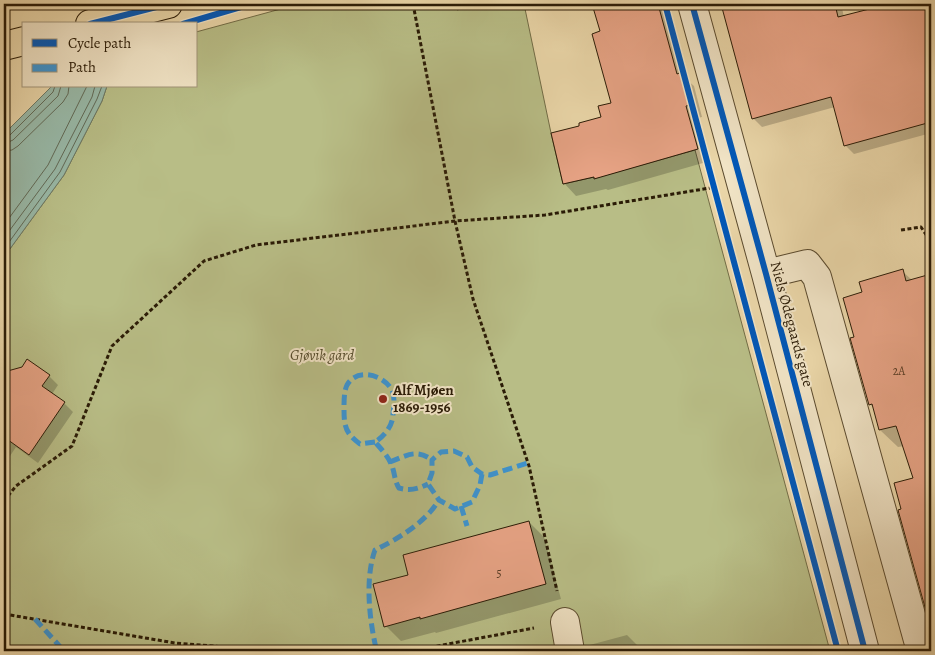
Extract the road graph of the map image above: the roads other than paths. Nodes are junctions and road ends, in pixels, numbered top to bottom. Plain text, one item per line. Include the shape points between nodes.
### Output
1 (692, 4) edge
2 (164, 5) edge
3 (98, 22) edge
4 (766, 274) junction
5 (565, 622) road end
6 (570, 651) edge
7 (865, 651) edge
8 (921, 651) edge

1 - 4 street, Niels Ødegaards gate
2 - 3 main road
4 - 7 street, Niels Ødegaards gate
4 - 8 street via 806,264 817,277
5 - 6 street

